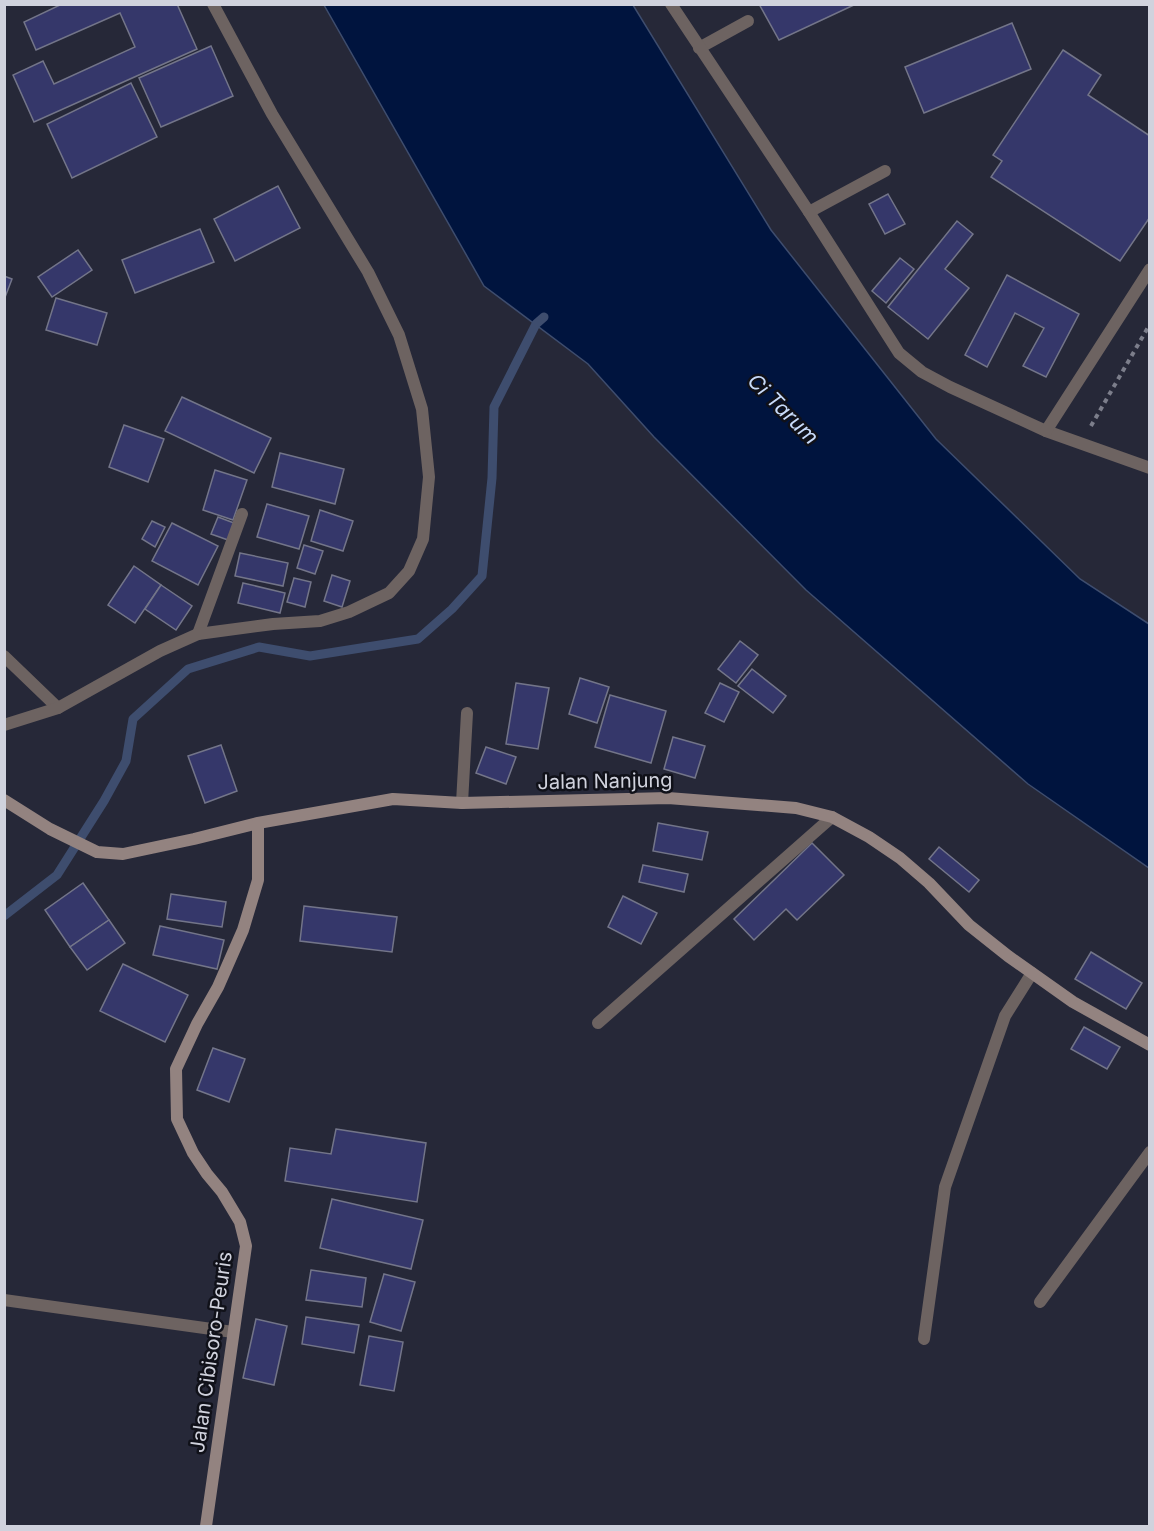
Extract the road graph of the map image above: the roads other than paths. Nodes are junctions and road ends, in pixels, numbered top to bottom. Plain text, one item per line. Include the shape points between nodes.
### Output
1 (213, 4) edge
2 (671, 4) edge
3 (748, 21) dead end
4 (699, 48) junction
5 (885, 171) dead end
6 (809, 212) junction
7 (1149, 269) edge
8 (1046, 431) junction
9 (1149, 468) edge
10 (242, 514) dead end
11 (198, 633) junction
12 (4, 656) edge
13 (58, 708) junction
14 (467, 712) dead end
15 (4, 725) edge
16 (4, 800) edge
17 (462, 803) junction
18 (832, 817) junction
19 (258, 823) junction
20 (1032, 973) junction
21 (598, 1023) dead end
22 (1149, 1045) edge
23 (1149, 1152) edge
24 (4, 1300) edge
25 (1040, 1302) dead end
26 (233, 1332) junction
27 (924, 1339) dead end
28 (206, 1527) edge

1 - 11 street via 272,114 368,272 399,335 422,408 429,477 423,539 409,571 389,593 320,621
2 - 4 street
3 - 4 street
4 - 6 street
5 - 6 street
6 - 8 street via 899,353 922,372 950,387
7 - 8 street
8 - 9 street
10 - 11 street
11 - 13 street
12 - 13 street
13 - 15 street
14 - 17 street
16 - 19 main road, Jalan Nanjung via 97,852 123,854
17 - 18 main road, Jalan Nanjung via 668,798 796,808
17 - 19 main road, Jalan Nanjung via 393,799
18 - 20 main road, Jalan Nanjung via 900,858 969,925
18 - 21 street
19 - 26 main road, Jalan Cibisoro-Peuris via 258,880 243,930 176,1069 177,1119 193,1153 240,1222 246,1246
20 - 22 main road, Jalan Nanjung via 1072,1002
20 - 27 street via 1005,1016 945,1187
23 - 25 street
24 - 26 street
26 - 28 main road, Jalan Cibisoro-Peuris

